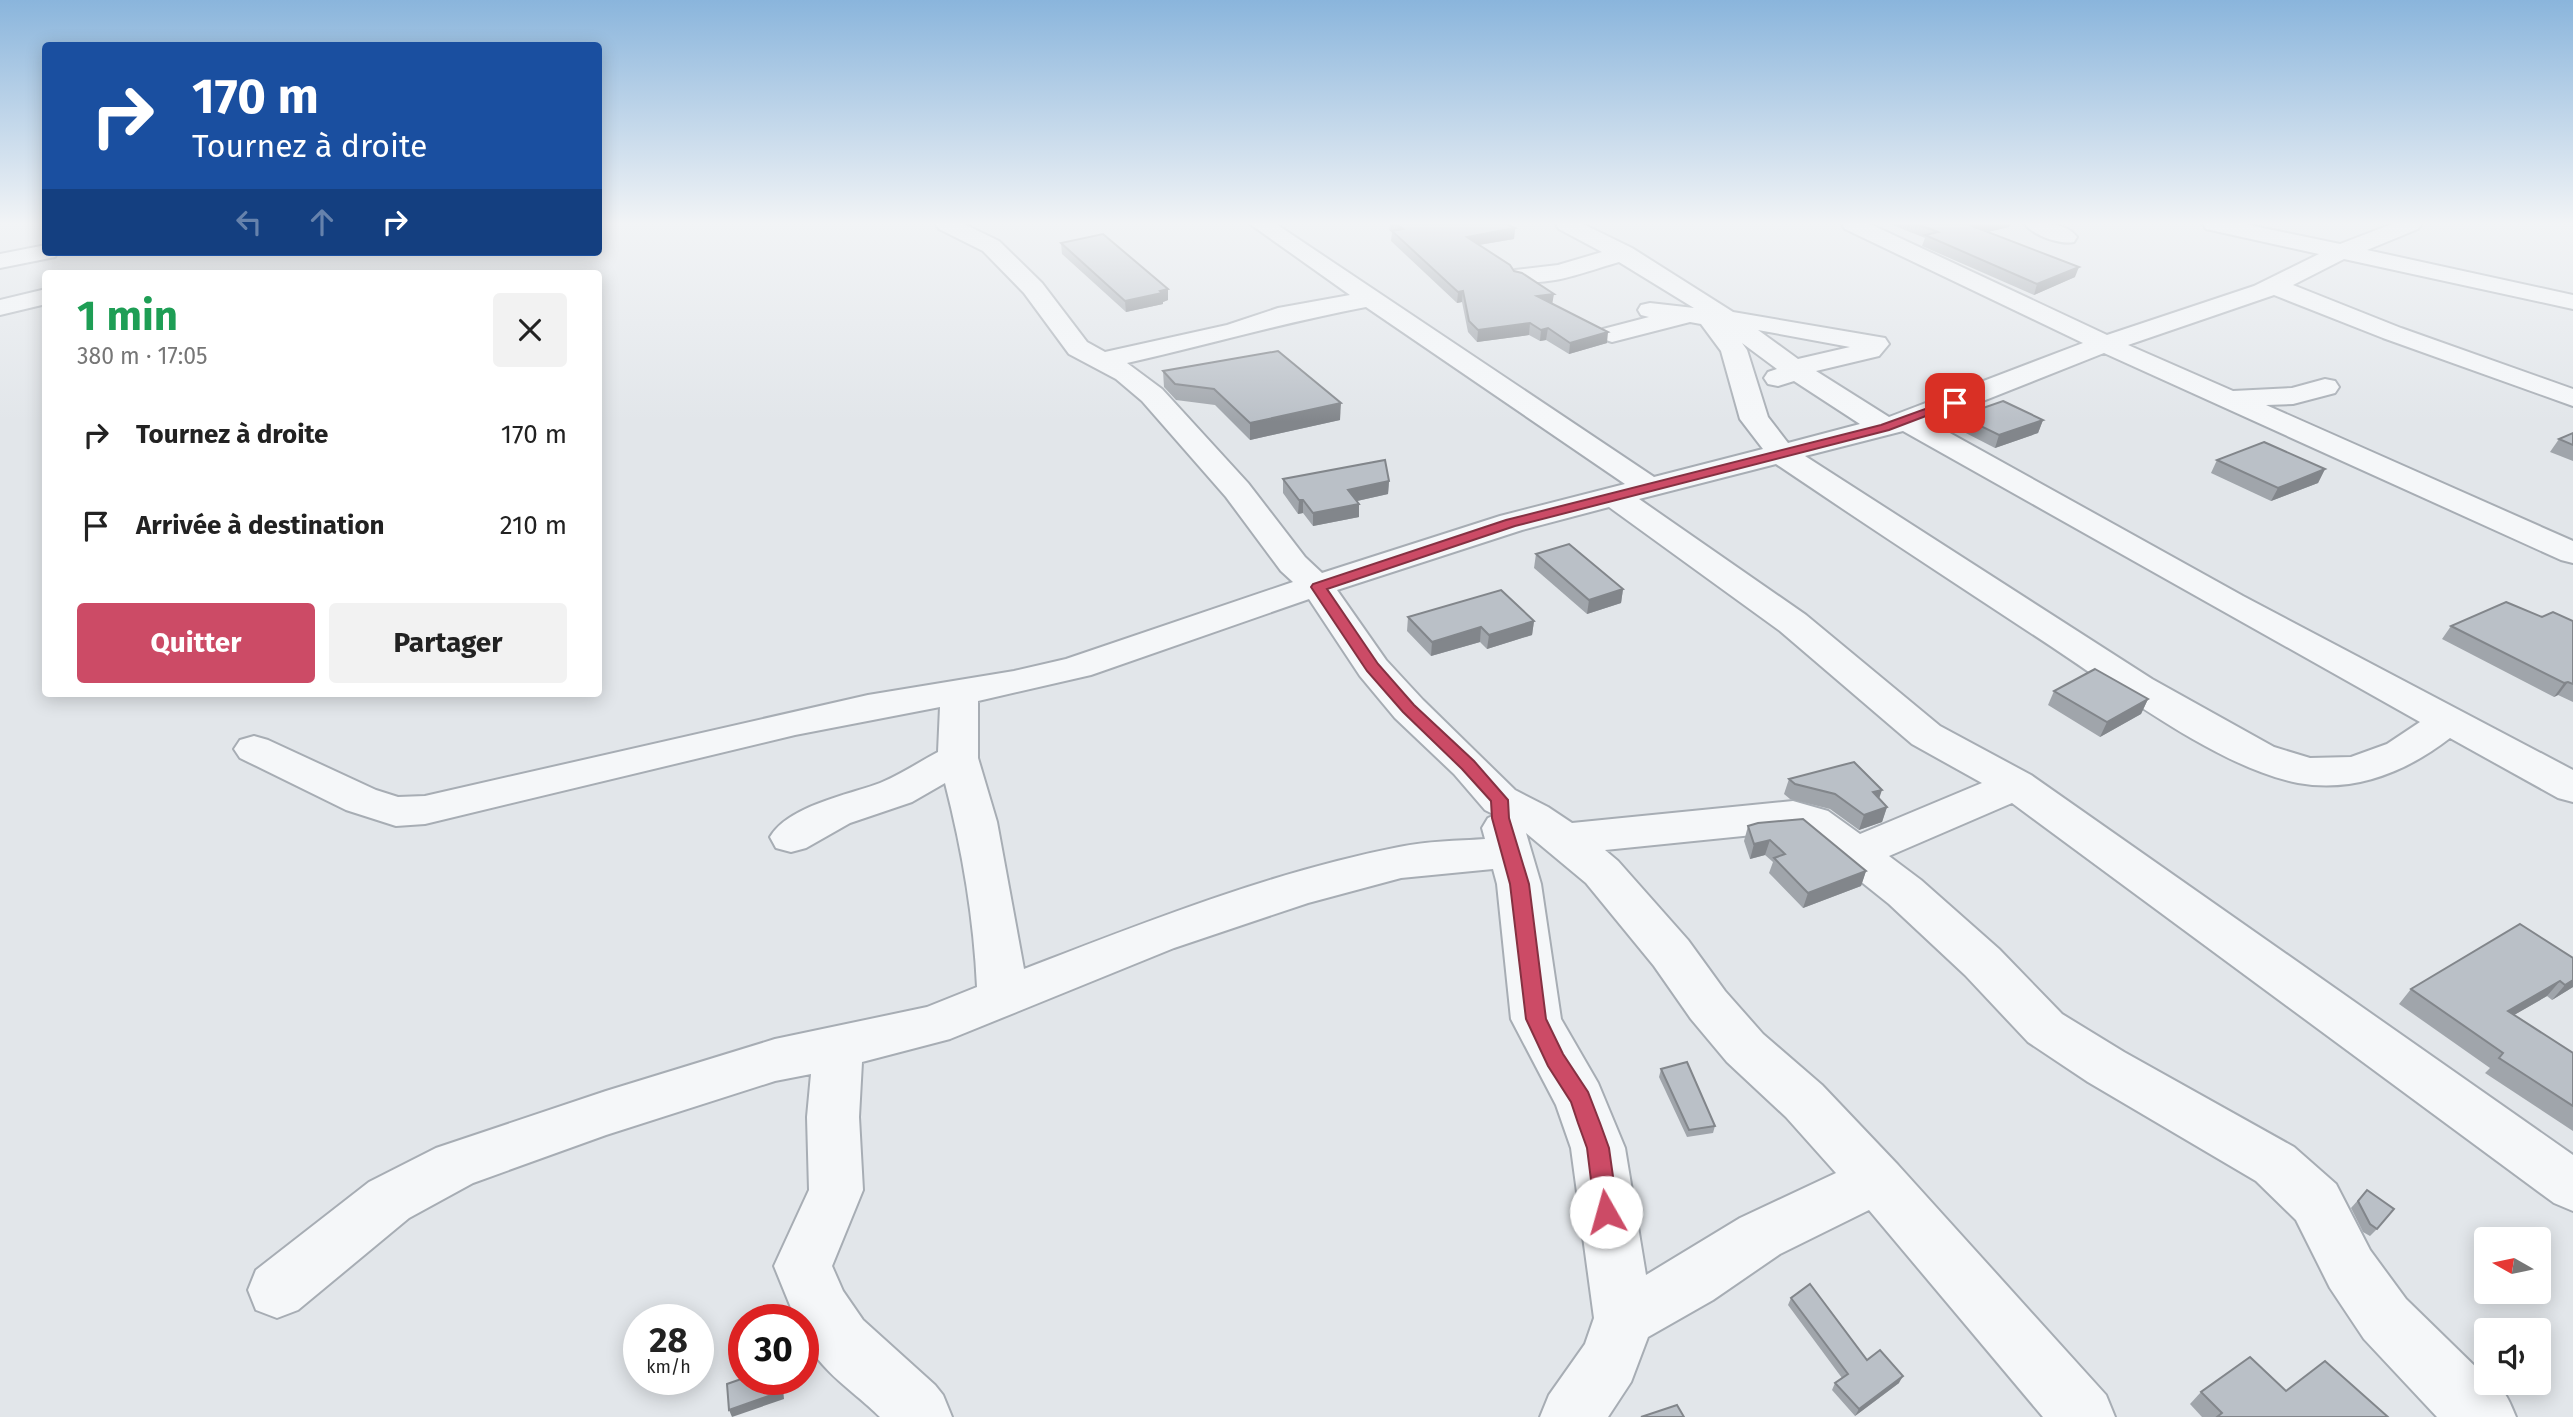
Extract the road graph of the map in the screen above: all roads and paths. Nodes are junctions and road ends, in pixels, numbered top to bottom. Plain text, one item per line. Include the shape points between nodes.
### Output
1 (1034, 290) edge
2 (1361, 290) edge
3 (1673, 290) edge
4 (1992, 290) edge
5 (2261, 290) edge
6 (2283, 290) edge
7 (2519, 290) edge
8 (42, 297) edge
9 (1373, 298) junction
10 (2573, 302) edge
11 (0, 309) edge
12 (1650, 310) dead end
13 (1710, 318) junction
14 (1612, 334) dead end
15 (2105, 344) junction
16 (1100, 361) junction
17 (1795, 369) junction
18 (2325, 387) dead end
19 (1747, 392) junction
20 (2573, 398) edge
21 (2230, 399) junction
22 (1896, 424) junction
23 (1782, 454) junction
24 (1649, 487) junction
25 (1614, 496) junction
26 (2573, 553) edge
27 (1318, 587) junction
28 (958, 692) junction
29 (2449, 719) junction
30 (254, 749) dead end
31 (958, 758) junction
32 (2016, 785) junction
33 (2573, 788) edge
34 (1500, 800) junction
35 (791, 837) dead end
36 (1564, 839) junction
37 (1509, 852) junction
38 (1854, 854) junction
39 (1002, 997) junction
40 (838, 1048) junction
41 (1879, 1182) junction
42 (2573, 1186) edge
43 (276, 1290) dead end
44 (1624, 1318) junction
45 (921, 1417) edge
46 (1571, 1417) edge
47 (2084, 1417) edge
48 (2485, 1417) edge

1 - 16 street via 1078,348
2 - 9 street
3 - 13 street
4 - 15 street
5 - 15 street
6 - 20 street
7 - 10 street
8 - 11 street
9 - 16 street via 1278,316 1234,331
9 - 24 street
12 - 13 street
13 - 14 street via 1670,318
13 - 17 street
13 - 17 street via 1876,344 1870,350
13 - 19 street via 1730,341
15 - 21 street
15 - 22 street
16 - 27 street via 1126,373 1152,395 1228,480 1293,564
17 - 19 street
17 - 22 street
18 - 21 street via 2293,396
19 - 23 street via 1754,419
21 - 26 street
22 - 23 street
22 - 29 street
23 - 24 street
23 - 29 street via 2157,701 2274,764 2341,773 2372,767 2406,752
24 - 25 street
25 - 27 street via 1511,523
25 - 32 street via 1793,623 1926,734
27 - 28 street via 1078,667
27 - 34 street via 1373,667
28 - 30 street via 795,723 425,810 396,812 361,800
28 - 31 street
29 - 33 street
31 - 35 street via 897,792 835,813
31 - 39 street via 976,822
32 - 38 street
32 - 42 street
34 - 36 street
34 - 37 street
36 - 38 street via 1793,816 1812,821
36 - 41 street via 1602,873 1745,1048 1804,1101
37 - 39 street via 1401,862 1299,889 1158,936
37 - 44 street via 1519,884 1536,1019 1580,1099 1598,1148
38 - 48 street via 1905,892 1982,962 2045,1028 2275,1164 2316,1202 2350,1269 2385,1319
39 - 40 street via 933,1025
40 - 43 street via 775,1060 455,1165 388,1200
40 - 45 street via 833,1117 836,1190 803,1266 817,1305 849,1348 903,1393
41 - 44 street via 1760,1236
41 - 47 street
44 - 46 street via 1610,1361

